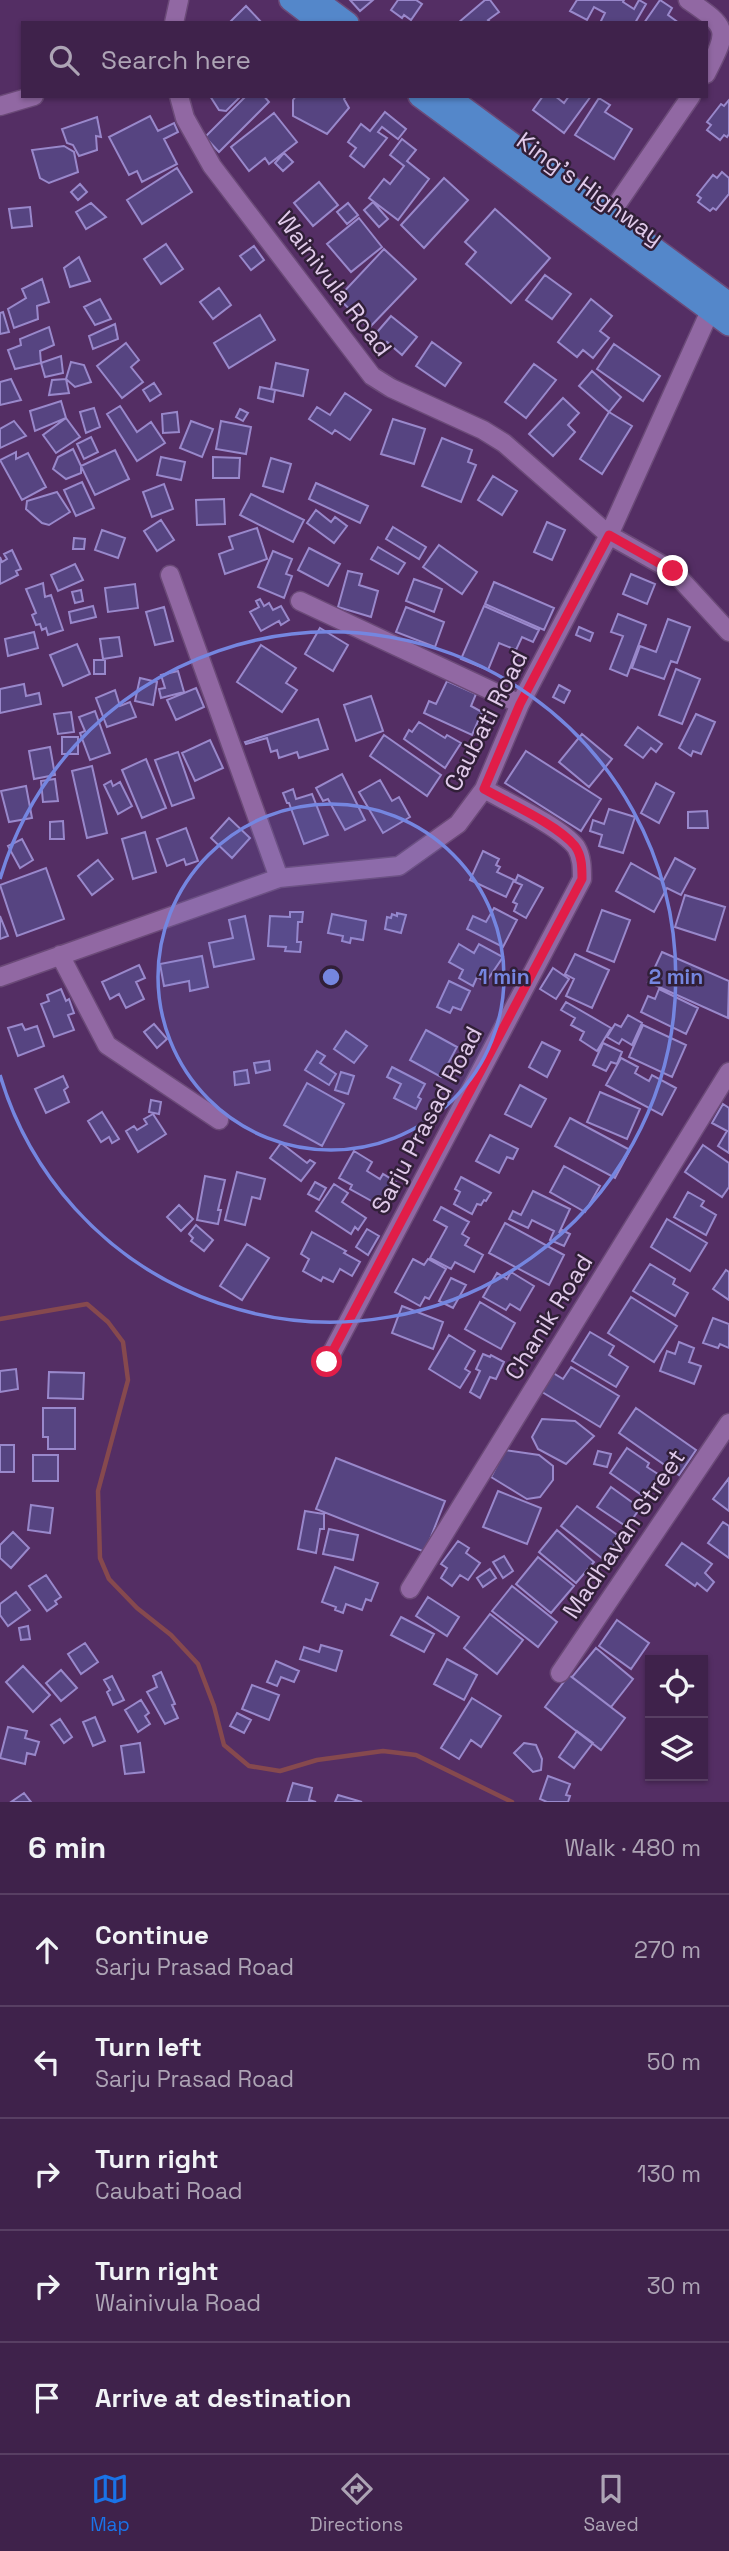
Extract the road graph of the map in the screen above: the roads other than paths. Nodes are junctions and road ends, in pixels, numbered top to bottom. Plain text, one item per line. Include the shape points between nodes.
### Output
1 (179, 0) edge
2 (290, 0) edge
3 (317, 0) edge
4 (688, 0) edge
5 (174, 21) edge
6 (317, 21) edge
7 (345, 21) edge
8 (728, 44) edge
9 (708, 71) edge
10 (27, 98) edge
11 (180, 98) edge
12 (422, 98) edge
13 (450, 98) edge
14 (690, 98) edge
15 (0, 106) edge
16 (605, 223) junction
17 (720, 307) edge
18 (729, 324) edge
19 (609, 535) junction
20 (170, 575) dead end
21 (300, 601) dead end
22 (729, 632) edge
23 (520, 704) junction
24 (484, 789) junction
25 (279, 878) junction
26 (60, 956) junction
27 (0, 977) edge
28 (729, 1072) edge
29 (219, 1120) dead end
30 (327, 1362) dead end
31 (729, 1423) edge
32 (410, 1589) dead end
33 (560, 1673) dead end

1 - 5 street
2 - 6 highway
3 - 7 highway
4 - 8 street via 721,21
8 - 9 street
10 - 15 street
11 - 19 street, Wainivula Road via 185,118 212,166 372,376 504,443
12 - 16 highway, King's Highway
13 - 16 highway, King's Highway
14 - 16 street
16 - 17 highway, King's Highway
17 - 18 highway, King's Highway
17 - 19 street, Caubati Road
19 - 22 street, Wainivula Road via 673,571
19 - 23 street, Caubati Road
20 - 25 street
21 - 23 street
23 - 24 street, Caubati Road
24 - 25 street, Caubati Road via 458,824 399,866
24 - 30 street, Sarju Prasad Road via 557,831 575,847 582,879
25 - 26 street, Caubati Road
26 - 27 street, Caubati Road
26 - 29 street via 107,1045
28 - 32 street, Chanik Road
31 - 33 street, Madhavan Street

